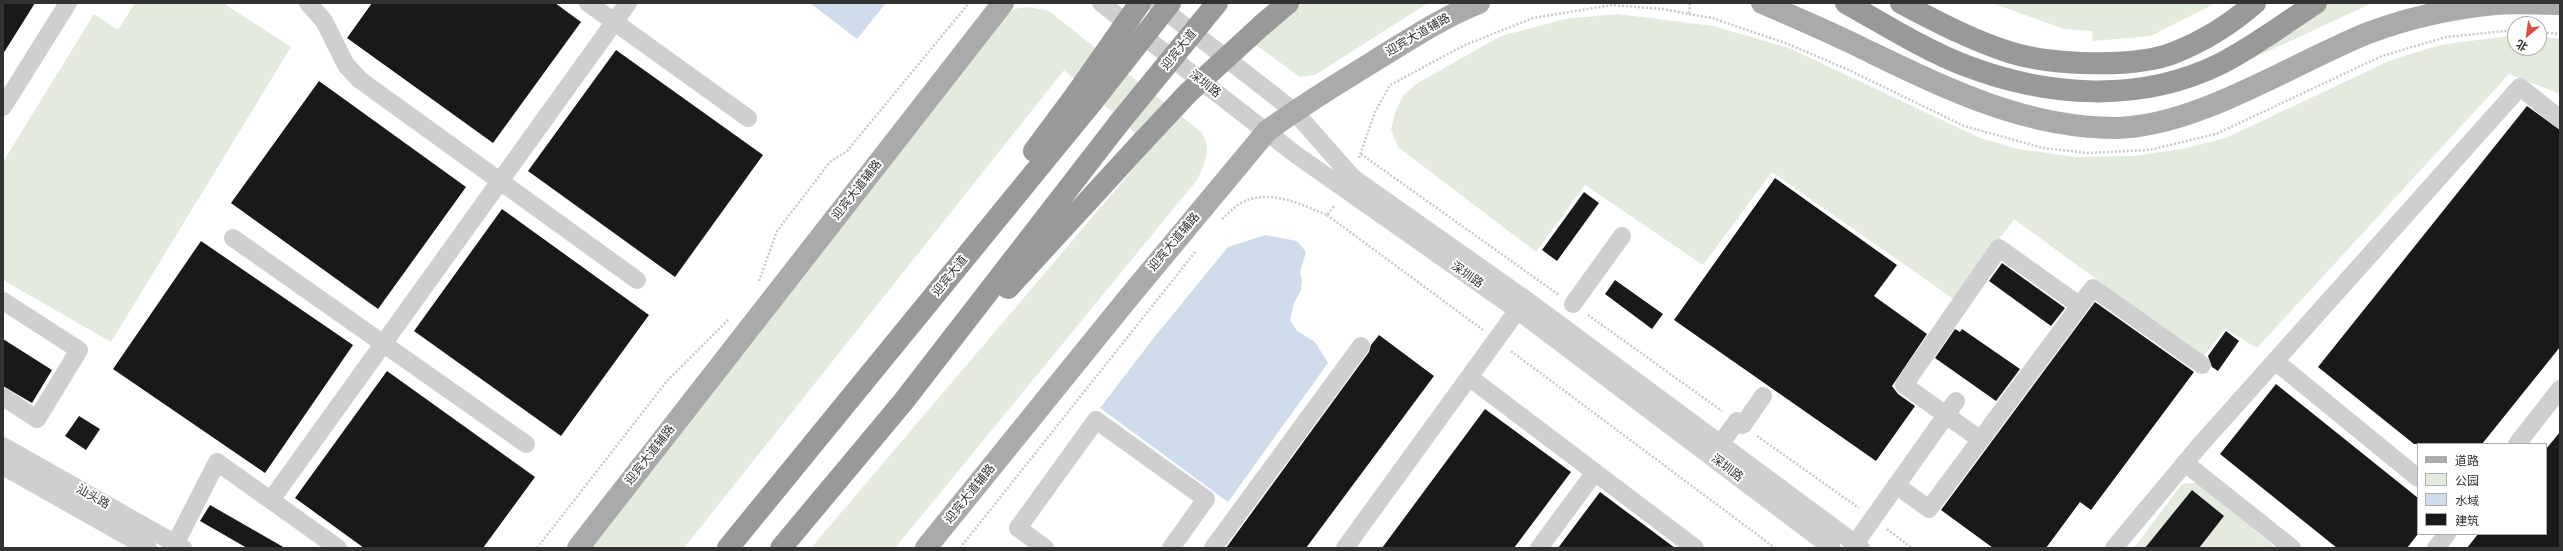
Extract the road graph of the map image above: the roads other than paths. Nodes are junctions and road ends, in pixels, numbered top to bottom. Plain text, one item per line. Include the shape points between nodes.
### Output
1 (308, 3) edge
2 (588, 3) edge
3 (628, 3) edge
4 (1003, 3) edge
5 (1101, 3) edge
6 (1140, 3) edge
7 (1155, 3) edge
8 (1170, 3) edge
9 (1217, 3) edge
10 (1288, 3) edge
11 (1480, 3) edge
12 (1762, 3) edge
13 (1846, 3) edge
14 (1901, 3) edge
15 (2255, 3) edge
16 (2316, 3) edge
17 (66, 4) edge
18 (2560, 4) edge
19 (614, 22) junction
20 (9, 82) edge
21 (1085, 97) junction
22 (3, 107) edge
23 (1294, 111) junction
24 (748, 118) dead end
25 (2560, 119) edge
26 (1267, 132) junction
27 (500, 181) junction
28 (1348, 184) junction
29 (1622, 236) dead end
30 (233, 238) dead end
31 (637, 280) dead end
32 (3, 301) edge
33 (1521, 304) junction
34 (1573, 304) road end
35 (2080, 305) junction
36 (383, 343) junction
37 (1361, 346) dead end
38 (2275, 361) junction
39 (2202, 365) dead end
40 (1469, 377) junction
41 (1763, 396) dead end
42 (3, 397) edge
43 (2557, 400) edge
44 (903, 402) junction
45 (1951, 408) junction
46 (1981, 440) junction
47 (2518, 443) edge
48 (526, 444) dead end
49 (3, 446) edge
50 (1716, 450) junction
51 (2185, 463) junction
52 (3, 466) edge
53 (1595, 472) junction
54 (2417, 477) edge
55 (1896, 485) junction
56 (271, 500) junction
57 (2446, 535) edge
58 (1856, 546) edge
59 (177, 547) edge
60 (148, 548) edge
61 (338, 548) edge
62 (578, 548) edge
63 (728, 548) edge
64 (781, 548) edge
65 (926, 548) edge
66 (1046, 548) edge
67 (1171, 548) edge
68 (1213, 548) edge
69 (1344, 548) edge
70 (1539, 548) edge
71 (1695, 548) edge
72 (1832, 548) edge
73 (2114, 548) edge
74 (2292, 548) edge
75 (2436, 548) edge

1 - 27 street via 324,21 346,65 360,80
2 - 19 street
3 - 19 street
4 - 62 main road, 迎宾大道辅路
5 - 26 street, 深圳路
6 - 21 highway, bridge
7 - 23 street, 深圳路
8 - 21 highway, 迎宾大道, bridge
9 - 44 highway, 迎宾大道, bridge via 1119,123
10 - 44 highway, bridge via 1188,93
11 - 23 main road, 迎宾大道辅路 via 1464,9 1408,41
12 - 18 main road via 1957,93 2002,110 2034,118 2116,128 2154,123 2196,110 2278,76 2370,33 2429,15 2497,4
13 - 16 highway via 1963,64 2023,84 2070,92 2128,92 2188,77 2222,63
14 - 15 highway via 1957,32 2009,52 2054,62 2124,62 2175,53 2229,26
17 - 20 street
19 - 24 street
19 - 27 street
20 - 22 street
21 - 63 highway, 迎宾大道 via 885,356
23 - 26 main road, 迎宾大道辅路
23 - 28 street, 深圳路
25 - 38 street via 2520,87
26 - 28 street, 深圳路
26 - 65 main road, 迎宾大道辅路 via 1128,297
27 - 31 street
27 - 36 street
28 - 33 street, 深圳路
29 - 34 street
30 - 36 street
32 - 42 street via 79,350 37,419
33 - 40 street
33 - 50 street, 深圳路
35 - 39 street via 2093,288
35 - 45 street via 1999,248 1904,384
35 - 46 street
36 - 48 street
36 - 56 street
37 - 68 street
38 - 51 street
38 - 54 street
40 - 53 street
40 - 69 street
41 - 50 street
43 - 47 street
44 - 64 highway, 迎宾大道
45 - 46 street
45 - 55 street
46 - 55 street via 1929,509
49 - 59 street, 汕头路
50 - 58 street, 深圳路
50 - 72 street, 深圳路
51 - 73 street
51 - 74 street
52 - 60 street, 汕头路
53 - 70 street
53 - 71 street
55 - 58 street
56 - 59 street via 217,462
56 - 61 street
57 - 75 street
66 - 67 street via 1018,528 1096,420 1206,499

